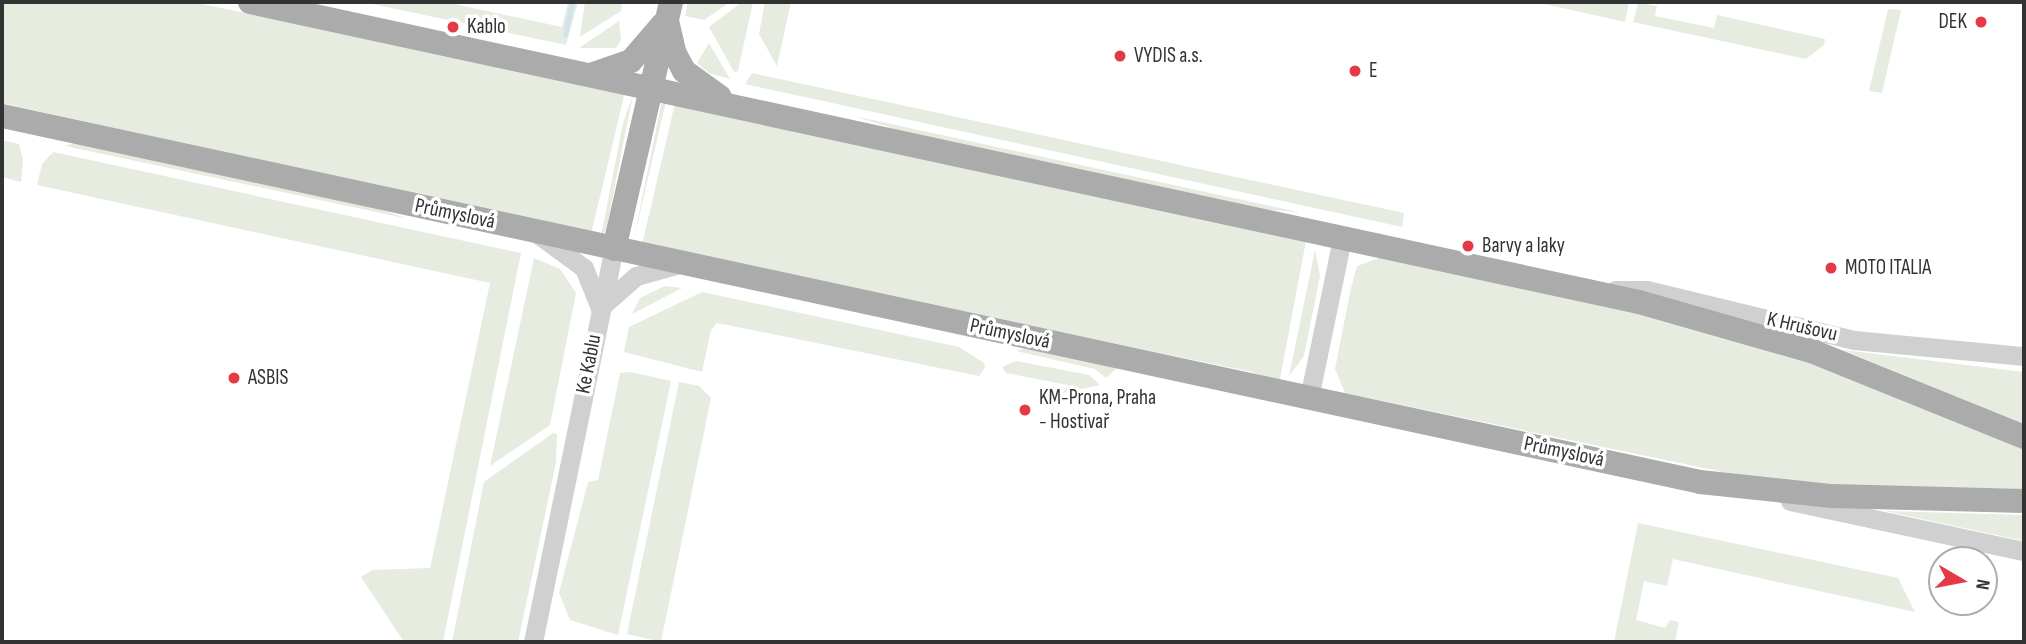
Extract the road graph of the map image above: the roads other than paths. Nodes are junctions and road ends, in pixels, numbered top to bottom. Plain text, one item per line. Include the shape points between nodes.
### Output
1 (250, 2) edge
2 (669, 10) edge
3 (588, 74) junction
4 (652, 88) junction
5 (736, 106) junction
6 (2, 116) edge
7 (532, 231) junction
8 (1342, 237) junction
9 (614, 249) junction
10 (682, 264) junction
11 (1581, 289) junction
12 (600, 308) junction
13 (2024, 356) edge
14 (1309, 398) junction
15 (2024, 437) edge
16 (1700, 482) junction
17 (2024, 501) edge
18 (2024, 551) edge
19 (533, 642) edge

1 - 3 main road
2 - 3 main road via 631,61
2 - 4 main road, Ke Kablu
2 - 5 main road via 674,52 684,71
3 - 4 main road
4 - 5 main road
4 - 9 main road, Ke Kablu
5 - 8 main road
6 - 7 main road, Průmyslová
7 - 9 main road, Průmyslová
7 - 12 street via 583,268
8 - 11 main road
8 - 14 street
9 - 10 main road, Průmyslová
9 - 12 street, Ke Kablu
10 - 12 street via 643,272
10 - 14 main road, Průmyslová
11 - 13 street, K Hrušovu via 1647,290 1854,340
11 - 15 main road via 1776,339
12 - 19 street, Ke Kablu
14 - 16 main road, Průmyslová
16 - 17 main road, Průmyslová via 1832,496
16 - 18 street

